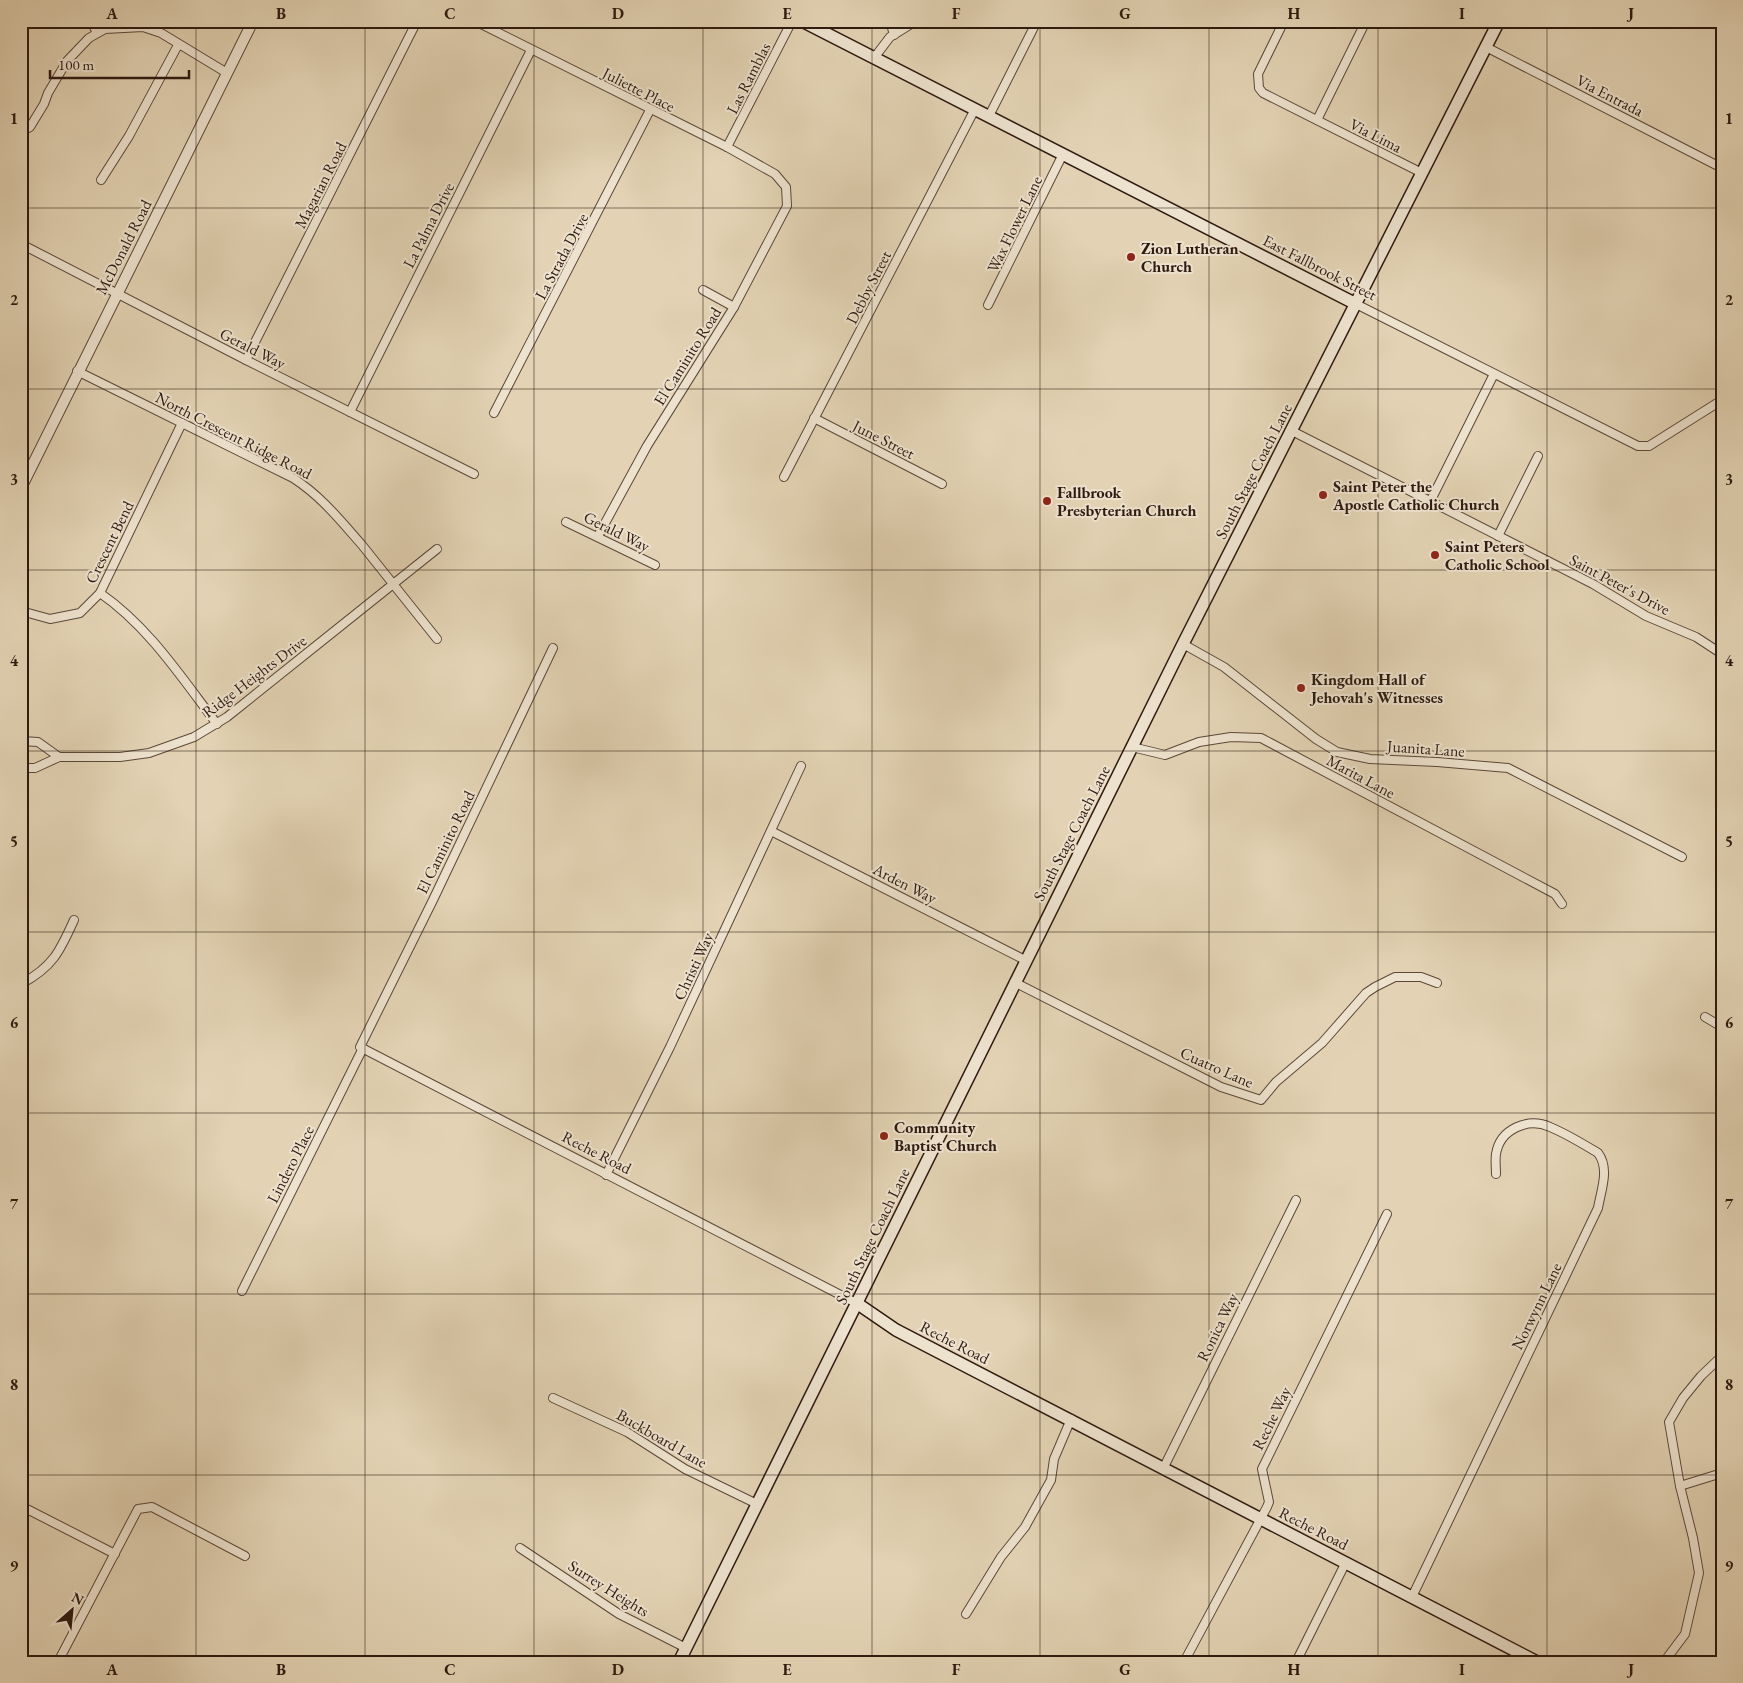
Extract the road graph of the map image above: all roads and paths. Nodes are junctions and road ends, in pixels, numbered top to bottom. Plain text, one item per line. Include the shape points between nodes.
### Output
1 (91, 21) edge
2 (253, 21) edge
3 (417, 21) edge
4 (475, 21) edge
5 (792, 21) edge
6 (802, 21) edge
7 (890, 21) edge
8 (916, 21) edge
9 (1037, 21) edge
10 (1284, 21) edge
11 (1499, 21) edge
12 (1364, 27) dead end
13 (97, 33) junction
14 (894, 35) junction
15 (178, 45) junction
16 (1486, 47) junction
17 (531, 50) junction
18 (874, 58) junction
19 (227, 73) junction
20 (975, 109) junction
21 (650, 110) junction
22 (989, 116) junction
23 (1317, 120) junction
24 (21, 132) edge
25 (727, 147) junction
26 (1063, 154) junction
27 (1722, 168) edge
28 (1422, 174) junction
29 (101, 180) dead end
30 (786, 187) joint
31 (21, 244) edge
32 (703, 290) dead end
33 (118, 292) junction
34 (1356, 304) junction
35 (988, 306) dead end
36 (734, 307) junction
37 (246, 360) junction
38 (77, 371) junction
39 (1494, 374) junction
40 (1721, 403) edge
41 (350, 412) junction
42 (494, 413) dead end
43 (814, 418) junction
44 (182, 423) junction
45 (1292, 431) junction
46 (1538, 456) dead end
47 (474, 474) dead end
48 (784, 477) dead end
49 (942, 484) dead end
50 (21, 488) edge
51 (1430, 502) junction
52 (566, 522) dead end
53 (598, 536) junction
54 (1498, 536) junction
55 (437, 549) dead end
56 (655, 565) dead end
57 (394, 583) junction
58 (100, 593) junction
59 (21, 611) edge
60 (437, 639) dead end
61 (1183, 644) junction
62 (553, 648) dead end
63 (1722, 654) edge
64 (217, 724) junction
65 (21, 741) edge
66 (1132, 748) junction
67 (59, 757) junction
68 (801, 766) dead end
69 (21, 768) edge
70 (771, 831) junction
71 (1682, 857) dead end
72 (1562, 904) dead end
73 (74, 920) dead end
74 (1025, 960) junction
75 (1014, 982) junction
76 (1437, 983) dead end
77 (21, 984) edge
78 (1705, 1017) dead end
79 (1722, 1027) edge
80 (361, 1048) junction
81 (1496, 1174) dead end
82 (606, 1175) junction
83 (1296, 1200) dead end
84 (1388, 1214) dead end
85 (242, 1292) dead end
86 (858, 1304) junction
87 (1722, 1356) edge
88 (553, 1398) dead end
89 (1071, 1419) junction
90 (1164, 1467) junction
91 (1722, 1473) edge
92 (1680, 1486) junction
93 (757, 1504) junction
94 (21, 1506) edge
95 (1260, 1518) junction
96 (520, 1548) dead end
97 (115, 1554) junction
98 (245, 1556) dead end
99 (1346, 1562) junction
100 (1412, 1598) junction
101 (966, 1614) dead end
102 (686, 1648) junction
103 (60, 1658) dead end
104 (679, 1662) edge
105 (1184, 1662) edge
106 (1296, 1662) edge
107 (1537, 1662) edge
108 (1664, 1662) edge

1 - 13 street
2 - 19 street, McDonald Road
3 - 37 street, Magarian Road
4 - 17 street, Juliette Place
5 - 25 street, Las Ramblas
6 - 18 main road, East Fallbrook Street
7 - 14 street
8 - 14 street
9 - 22 street
10 - 23 street, Via Lima via 1258,74 1259,88
11 - 16 main road, South Stage Coach Lane
12 - 23 street
13 - 15 street via 105,29 143,27 161,33
13 - 24 street via 67,61 30,127
14 - 18 street
15 - 19 street
15 - 29 street via 129,136
16 - 27 street, Via Entrada
16 - 28 main road, South Stage Coach Lane
17 - 21 street, Juliette Place
17 - 41 street, La Palma Drive
18 - 20 main road, East Fallbrook Street
19 - 33 street, McDonald Road
20 - 22 main road, East Fallbrook Street
20 - 43 street, Debby Street
21 - 25 street, Juliette Place
21 - 42 street, La Strada Drive
22 - 26 main road, East Fallbrook Street
23 - 28 street, Via Lima
25 - 30 street, Juliette Place via 775,174
26 - 34 main road, East Fallbrook Street
26 - 35 street, Wax Flower Lane
28 - 34 main road, South Stage Coach Lane
30 - 36 street, El Caminito Road via 787,206
31 - 33 street, Gerald Way
32 - 36 street
33 - 37 street, Gerald Way
33 - 38 street, McDonald Road
34 - 39 street, East Fallbrook Street
34 - 45 main road, South Stage Coach Lane
36 - 53 street, El Caminito Road via 647,446
37 - 41 street, Gerald Way
38 - 44 street, North Crescent Ridge Road
38 - 50 street, McDonald Road
39 - 40 street, East Fallbrook Street via 1638,446 1649,446
39 - 51 street
41 - 47 street, Gerald Way
43 - 48 street, Debby Street
43 - 49 street, June Street
44 - 57 street, North Crescent Ridge Road via 310,489 325,502
44 - 58 street, Crescent Bend
45 - 51 street, Saint Peter's Drive
45 - 61 main road, South Stage Coach Lane
46 - 54 street
51 - 54 street, Saint Peter's Drive
52 - 53 street, Gerald Way
53 - 56 street, Gerald Way
54 - 63 street, Saint Peter's Drive via 1593,584 1646,616 1696,637
55 - 57 street, Ridge Heights Drive
57 - 60 street, North Crescent Ridge Road
57 - 64 street, Ridge Heights Drive
58 - 59 street, Crescent Bend via 80,613 50,619
58 - 64 street via 124,609 154,642
61 - 66 main road, South Stage Coach Lane
61 - 71 street, Juanita Lane via 1224,667 1337,752 1370,759 1508,768
62 - 80 street, El Caminito Road
64 - 67 street, Ridge Heights Drive via 194,737 149,753 120,757
65 - 67 street via 38,742
66 - 72 street, Marita Lane via 1165,755 1200,742 1261,738 1555,894
66 - 74 main road, South Stage Coach Lane
67 - 69 street, Ridge Heights Drive via 35,768
68 - 70 street, Christi Way
70 - 74 street, Arden Way
70 - 82 street, Christi Way via 674,1040
73 - 77 street via 59,954
74 - 75 main road, South Stage Coach Lane
75 - 76 street, Cuatro Lane via 1221,1087 1260,1100 1322,1043 1374,986 1395,976 1421,977
75 - 86 main road, South Stage Coach Lane
78 - 79 street
80 - 82 street, Reche Road
80 - 85 street, Lindero Place
81 - 100 street, Norwynn Lane via 1496,1152 1507,1132 1522,1124 1538,1123 1598,1153 1604,1160 1605,1170 1598,1208
82 - 86 street, Reche Road
83 - 90 street, Ronica Way
84 - 95 street, Reche Way via 1262,1469 1269,1502
86 - 89 main road, Reche Road via 896,1330
86 - 93 main road, South Stage Coach Lane
87 - 92 street via 1683,1398 1669,1422
88 - 93 street, Buckboard Lane via 627,1432 685,1469
89 - 90 main road, Reche Road
89 - 101 street via 1054,1458 1051,1480 1026,1528 1002,1557
90 - 95 main road, Reche Road
91 - 92 street
92 - 108 street via 1694,1538 1699,1573 1685,1634
93 - 102 main road, South Stage Coach Lane
94 - 97 street
95 - 99 main road, Reche Road
95 - 105 street, Reche Way
96 - 102 street, Surrey Heights via 619,1614
97 - 98 street via 138,1509 152,1507
97 - 103 street
99 - 100 main road, Reche Road
99 - 106 street
100 - 107 main road, Reche Road
102 - 104 main road, South Stage Coach Lane

